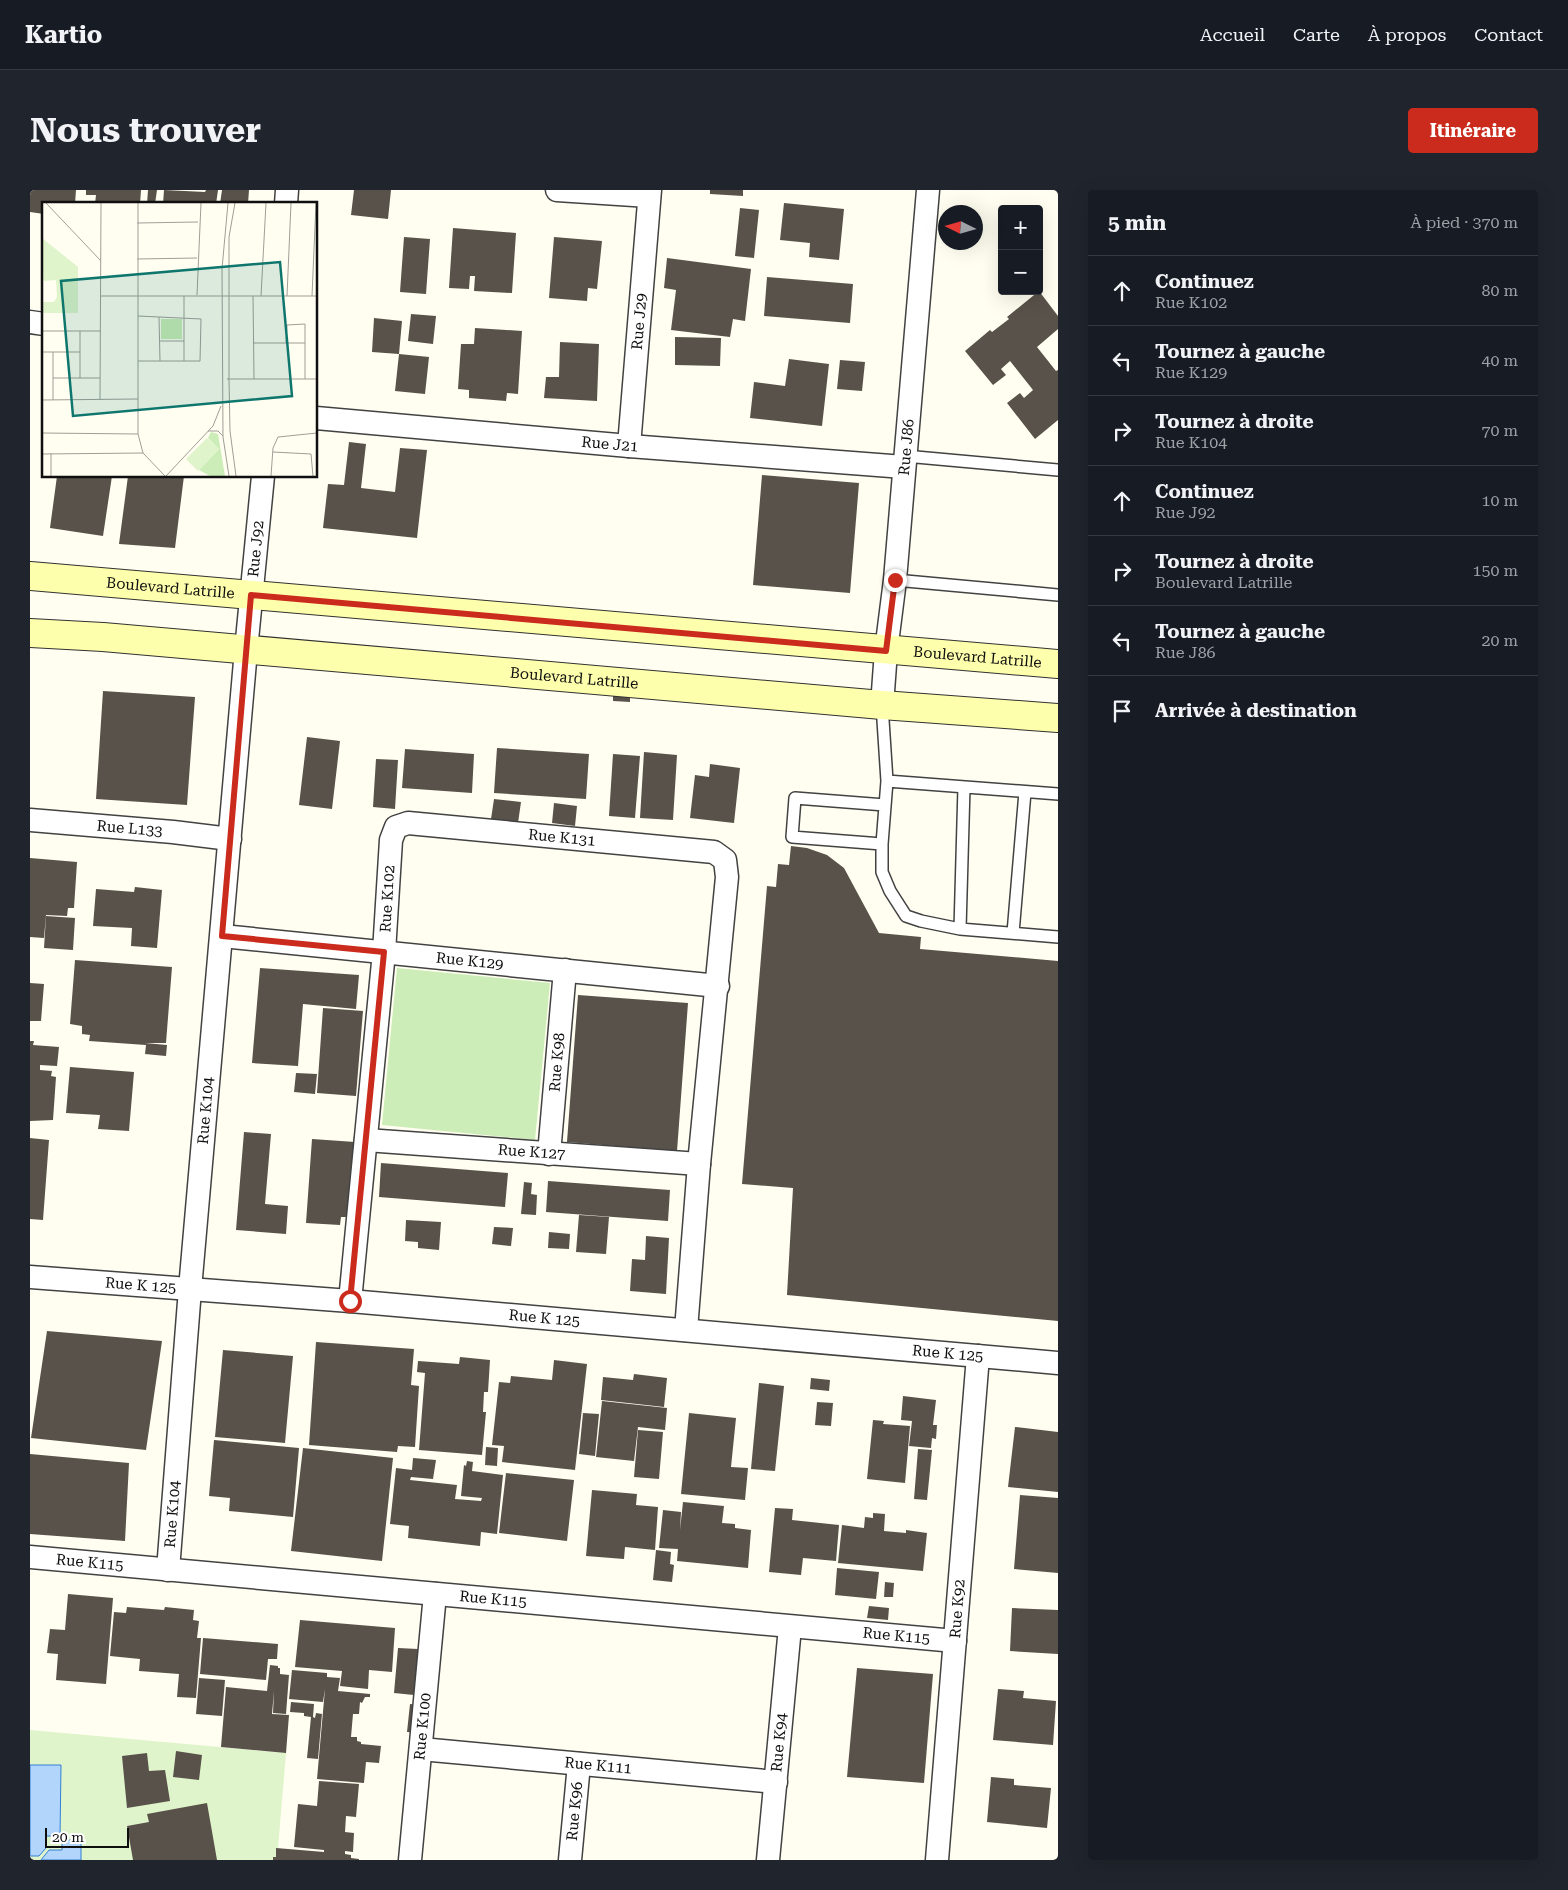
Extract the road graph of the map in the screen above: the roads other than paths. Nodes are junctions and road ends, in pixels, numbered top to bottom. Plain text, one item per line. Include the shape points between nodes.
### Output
1 (557, 190) edge
2 (928, 190) edge
3 (650, 193) edge
4 (318, 418) edge
5 (629, 446) junction
6 (904, 462) junction
7 (1058, 470) edge
8 (263, 478) edge
9 (30, 576) edge
10 (895, 580) junction
11 (251, 595) junction
12 (1058, 595) edge
13 (30, 634) edge
14 (246, 650) junction
15 (886, 651) junction
16 (1058, 664) edge
17 (882, 705) junction
18 (1056, 719) edge
19 (887, 781) junction
20 (964, 787) junction
21 (1025, 792) junction
22 (1058, 794) edge
23 (885, 804) junction
24 (30, 820) edge
25 (396, 827) joint
26 (230, 839) junction
27 (882, 844) junction
28 (960, 929) junction
29 (1013, 933) junction
30 (222, 936) junction
31 (1058, 937) edge
32 (384, 952) junction
33 (565, 970) junction
34 (718, 986) junction
35 (366, 1140) junction
36 (549, 1154) junction
37 (699, 1164) junction
38 (30, 1277) edge
39 (190, 1289) junction
40 (350, 1301) junction
41 (686, 1330) junction
42 (978, 1356) junction
43 (1058, 1364) edge
44 (30, 1558) edge
45 (168, 1570) junction
46 (436, 1594) junction
47 (790, 1626) junction
48 (955, 1641) junction
49 (420, 1749) junction
50 (579, 1764) junction
51 (776, 1782) junction
52 (410, 1860) edge
53 (570, 1860) edge
54 (768, 1860) edge
55 (938, 1860) edge

1 - 3 street, Rue J29
2 - 6 street, Rue J86
3 - 5 street, Rue J29
4 - 5 street, Rue J21
5 - 6 street, Rue J21
6 - 7 lane
6 - 10 street, Rue J86
8 - 11 street, Rue J92
9 - 11 main road, Boulevard Latrille
10 - 12 lane
10 - 15 street, Rue J86
11 - 14 street, Rue J92
11 - 15 main road, Boulevard Latrille
13 - 14 main road, Boulevard Latrille
14 - 17 main road, Boulevard Latrille
14 - 26 street, Rue K104
15 - 16 main road, Boulevard Latrille
15 - 17 street, Rue J86
17 - 18 main road, Boulevard Latrille
17 - 19 lane
19 - 20 lane
19 - 23 lane
20 - 21 lane
20 - 28 lane
21 - 22 lane
21 - 29 lane
23 - 27 lane
23 - 27 lane via 795,798 792,837
24 - 26 street, Rue L133
25 - 32 street, Rue K102 via 392,840
25 - 34 street, Rue K131 via 408,823 714,852 725,860 727,877
26 - 30 street, Rue K104
27 - 28 lane via 882,872 890,892 906,916
28 - 29 lane
29 - 31 lane
30 - 32 street, Rue K129
30 - 39 street, Rue K104
32 - 33 street, Rue K129
32 - 35 street, Rue K102
33 - 34 street, Rue K129
33 - 36 street, Rue K98
34 - 37 street
35 - 36 street, Rue K127
35 - 40 street, Rue K102
36 - 37 street, Rue K127
37 - 41 street
38 - 39 street, Rue K 125
39 - 40 street, Rue K 125
39 - 45 street, Rue K104
40 - 41 street, Rue K 125
41 - 42 street, Rue K 125
42 - 43 street, Rue K 125
42 - 48 street, Rue K92
44 - 45 street, Rue K115
45 - 46 street, Rue K115
46 - 47 street, Rue K115
46 - 49 street, Rue K100
47 - 48 street, Rue K115
47 - 51 street, Rue K94
48 - 55 street, Rue K92
49 - 50 street, Rue K111
49 - 52 street, Rue K100
50 - 51 street, Rue K111
50 - 53 street, Rue K96
51 - 54 street, Rue K94

